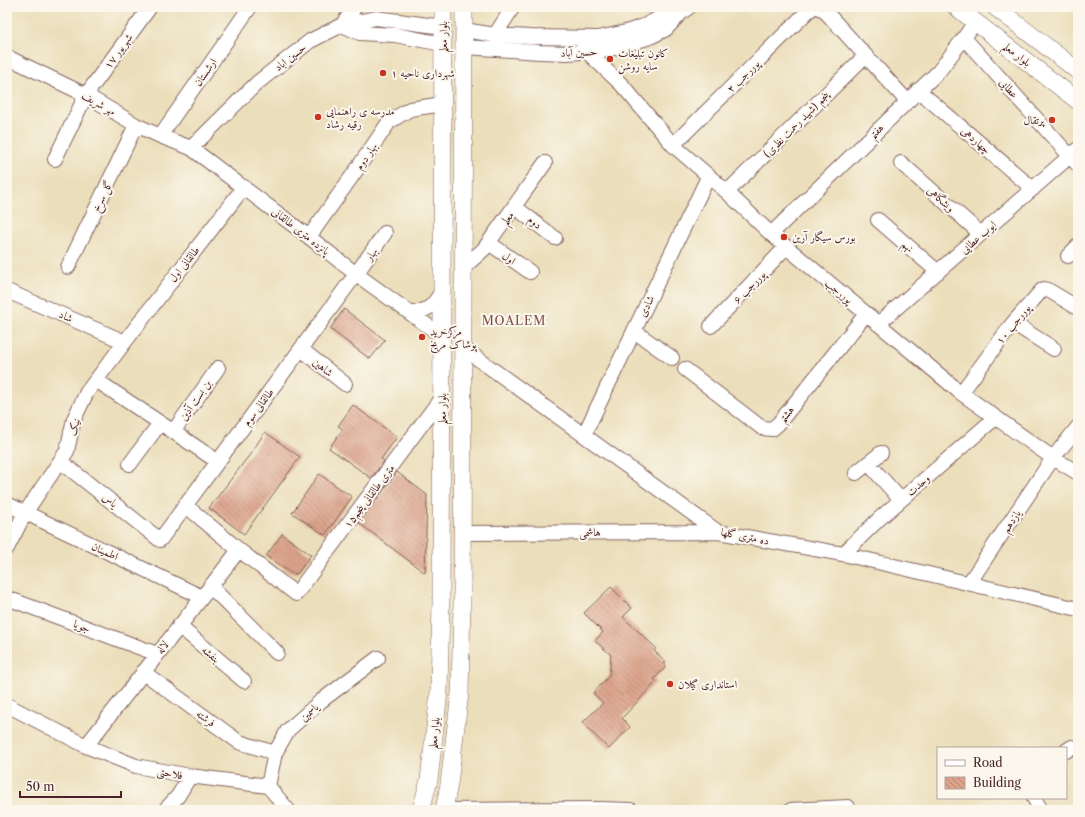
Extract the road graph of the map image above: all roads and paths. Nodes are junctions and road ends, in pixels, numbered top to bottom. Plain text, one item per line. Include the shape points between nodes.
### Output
1 (150, 7) edge
2 (250, 7) edge
3 (354, 7) edge
4 (443, 7) edge
5 (464, 7) edge
6 (513, 7) edge
7 (814, 7) edge
8 (818, 7) edge
9 (956, 7) edge
10 (996, 7) edge
11 (686, 9) edge
12 (975, 22) junction
13 (342, 25) junction
14 (443, 28) junction
15 (464, 30) junction
16 (495, 35) junction
17 (598, 38) junction
18 (964, 38) junction
19 (443, 44) junction
20 (584, 45) junction
21 (464, 47) junction
22 (607, 50) junction
23 (865, 56) junction
24 (8, 59) edge
25 (1078, 71) edge
26 (622, 85) junction
27 (918, 90) junction
28 (86, 95) junction
29 (907, 101) junction
30 (1078, 101) edge
31 (443, 104) junction
32 (136, 125) junction
33 (160, 136) junction
34 (673, 145) junction
35 (191, 148) junction
36 (1075, 157) edge
37 (55, 159) dead end
38 (545, 163) dead end
39 (901, 163) dead end
40 (708, 177) junction
41 (244, 186) junction
42 (1033, 189) junction
43 (727, 192) junction
44 (514, 207) junction
45 (878, 220) dead end
46 (385, 234) dead end
47 (771, 234) junction
48 (981, 234) junction
49 (309, 237) junction
50 (555, 238) dead end
51 (489, 243) junction
52 (1078, 246) edge
53 (786, 247) junction
54 (1068, 256) dead end
55 (68, 267) dead end
56 (463, 268) junction
57 (530, 272) dead end
58 (938, 272) junction
59 (356, 274) junction
60 (7, 291) edge
61 (442, 291) junction
62 (1078, 308) edge
63 (411, 314) junction
64 (866, 314) junction
65 (1013, 322) junction
66 (878, 324) junction
67 (711, 326) dead end
68 (634, 331) junction
69 (442, 336) junction
70 (125, 342) junction
71 (463, 348) junction
72 (301, 349) junction
73 (1054, 349) dead end
74 (672, 358) dead end
75 (218, 368) dead end
76 (685, 368) dead end
77 (96, 380) junction
78 (345, 384) dead end
79 (961, 393) junction
80 (442, 397) junction
81 (995, 418) junction
82 (160, 423) junction
83 (1078, 427) edge
84 (173, 432) junction
85 (584, 435) junction
86 (881, 453) dead end
87 (1053, 458) junction
88 (60, 461) junction
89 (217, 461) junction
90 (868, 463) junction
91 (130, 464) dead end
92 (856, 473) dead end
93 (1078, 473) edge
94 (901, 500) junction
95 (7, 504) edge
96 (184, 505) junction
97 (25, 513) junction
98 (718, 532) junction
99 (462, 533) junction
100 (160, 540) joint
101 (7, 548) edge
102 (239, 550) junction
103 (843, 554) junction
104 (969, 583) junction
105 (206, 592) junction
106 (7, 598) edge
107 (1078, 609) edge
108 (179, 626) junction
109 (277, 653) dead end
110 (157, 654) junction
111 (378, 658) dead end
112 (142, 672) junction
113 (244, 681) dead end
114 (7, 705) edge
115 (86, 746) junction
116 (275, 753) junction
117 (190, 776) junction
118 (268, 786) junction
119 (1034, 799) edge
120 (848, 807) dead end
121 (165, 810) edge
122 (288, 810) edge
123 (421, 810) edge
124 (444, 810) edge
125 (631, 810) edge
126 (791, 810) edge
127 (1040, 810) edge

1 - 28 street, ۱۷ شهریور
2 - 33 street, ارشستان
3 - 13 street
4 - 14 main road, بلوار معلم
5 - 15 main road, بلوار معلم
6 - 16 street
7 - 34 street, پوررجب ۲
8 - 23 street via 824,10
9 - 12 main road, بلوار معلم
10 - 25 main road
11 - 17 street, حسین آباد via 664,15 626,32
11 - 22 street, حسین آباد via 666,29 650,37
12 - 18 street, هفتم
12 - 30 main road, بلوار معلم
13 - 14 street, حسین اباد via 376,18
13 - 19 street via 360,33 395,35
13 - 35 street, حسین اباد via 310,41 257,83
14 - 15 main road
14 - 19 main road, بلوار معلم
15 - 16 street, حسین آباد
15 - 21 main road, بلوار معلم
16 - 20 street, حسین آباد via 531,37
17 - 20 street, حسین آباد
17 - 22 street, پوررجب
18 - 27 street, هفتم via 939,71
18 - 36 street, عطایی
19 - 21 main road
19 - 31 main road, بلوار معلم
20 - 21 street, حسین آباد via 567,53
20 - 22 street, حسین آباد
20 - 26 street, پوررجب
21 - 56 main road, بلوار معلم
22 - 26 street, پوررجب
23 - 29 street
23 - 43 street, پنجم (شهید رحمت نظری)
24 - 28 street, مهر شریف
26 - 34 street, پوررجب
27 - 29 street, هفتم
27 - 42 street, چهاردهی
28 - 32 street, مهر شریف
28 - 37 street, ۱۷ شهریور
29 - 47 street, هفتم
31 - 49 street, بهار دوم via 410,109 389,122
31 - 61 main road, بلوار معلم
32 - 33 street, مهر شریف
32 - 55 street, گل سرخ
33 - 35 street, مهر شریف
34 - 40 street, پوررجب
35 - 41 street, پانزده متری طالقانی
36 - 42 street, ایوب عطایی
38 - 44 street, معلم
39 - 48 street, ویشگاهی
40 - 43 street, پوررجب
40 - 68 street, شادی
41 - 49 street, پانزده متری طالقانی
41 - 70 street, طالقانی اول
42 - 48 street, ایوب عطایی
43 - 47 street, پوررجب
44 - 50 street, دوم
44 - 51 street, معلم
45 - 58 street, نهم
46 - 59 street, بهار
47 - 53 street, پوررجب
48 - 58 street, ایوب عطایی
49 - 59 street, پانزده متری طالقانی
51 - 56 street, معلم
51 - 57 street, اول
52 - 54 street
53 - 64 street, پوررجب
53 - 67 street, پوررجب ۶
56 - 71 main road, بلوار معلم
58 - 66 street, ایوب عطایی
59 - 63 street, پانزده متری طالقانی
59 - 72 street, طالقانی سوم
60 - 70 street, شاد
61 - 63 street via 433,305
61 - 69 main road, بلوار معلم
62 - 65 street, پوررجب ۱۰ via 1044,289
63 - 69 street, پانزده متری طالقانی
64 - 66 street, پوررجب
64 - 76 street, هشتم via 772,430 762,428
65 - 73 street
65 - 79 street, پوررجب ۱۰
66 - 79 street, پوررجب
68 - 74 street
68 - 85 street, شادی
69 - 71 main road
69 - 80 main road, بلوار معلم
70 - 77 street, نیک
71 - 85 street, ده متری گلها
71 - 99 main road, بلوار معلم
72 - 78 street, شاهین
72 - 89 street, طالقانی سوم
75 - 84 street, بن بست آذین
77 - 82 street
77 - 88 street, نیک via 74,419 68,451
79 - 81 street, پوررجب
80 - 102 street, ۱۵متری طالقانی پنجم via 296,594
80 - 123 main road, بلوار معلم via 439,692 429,780
81 - 87 street, پوررجب
81 - 94 street, وحدت
82 - 84 street
82 - 91 street
83 - 87 street, یازدهم
84 - 89 street
85 - 98 street, ده متری گلها
86 - 90 street
87 - 93 street, پوررجب
87 - 104 street, یازدهم
88 - 97 street, نیک
88 - 100 street, یاس
89 - 96 street, طالقانی سوم
90 - 92 street
90 - 94 street
94 - 103 street, وحدت
95 - 97 street, اطمینان
96 - 100 street, طالقانی سوم
96 - 102 street
97 - 101 street, نیک
97 - 105 street, اطمینان
98 - 99 street, هاشمی
98 - 103 street, ده متری گلها
99 - 124 main road, بلوار معلم via 460,693 450,784
102 - 105 street, لاله
103 - 104 street, ده متری گلها
104 - 107 street, ده متری گلها
105 - 108 street, لاله
105 - 109 street
106 - 110 street, جویا
108 - 110 street, لاله
108 - 113 street, بنفشه
110 - 112 street, لاله
111 - 116 street, یاسمین via 321,701 288,730
112 - 115 street, لاله
112 - 116 street, فرشته via 239,742
114 - 115 street, فلاحتی
115 - 117 street, فلاحتی via 136,766
116 - 118 street, یاسمین
117 - 118 street, فلاحتی
117 - 121 street via 178,796
118 - 122 street
119 - 127 street
120 - 126 street
124 - 125 street

